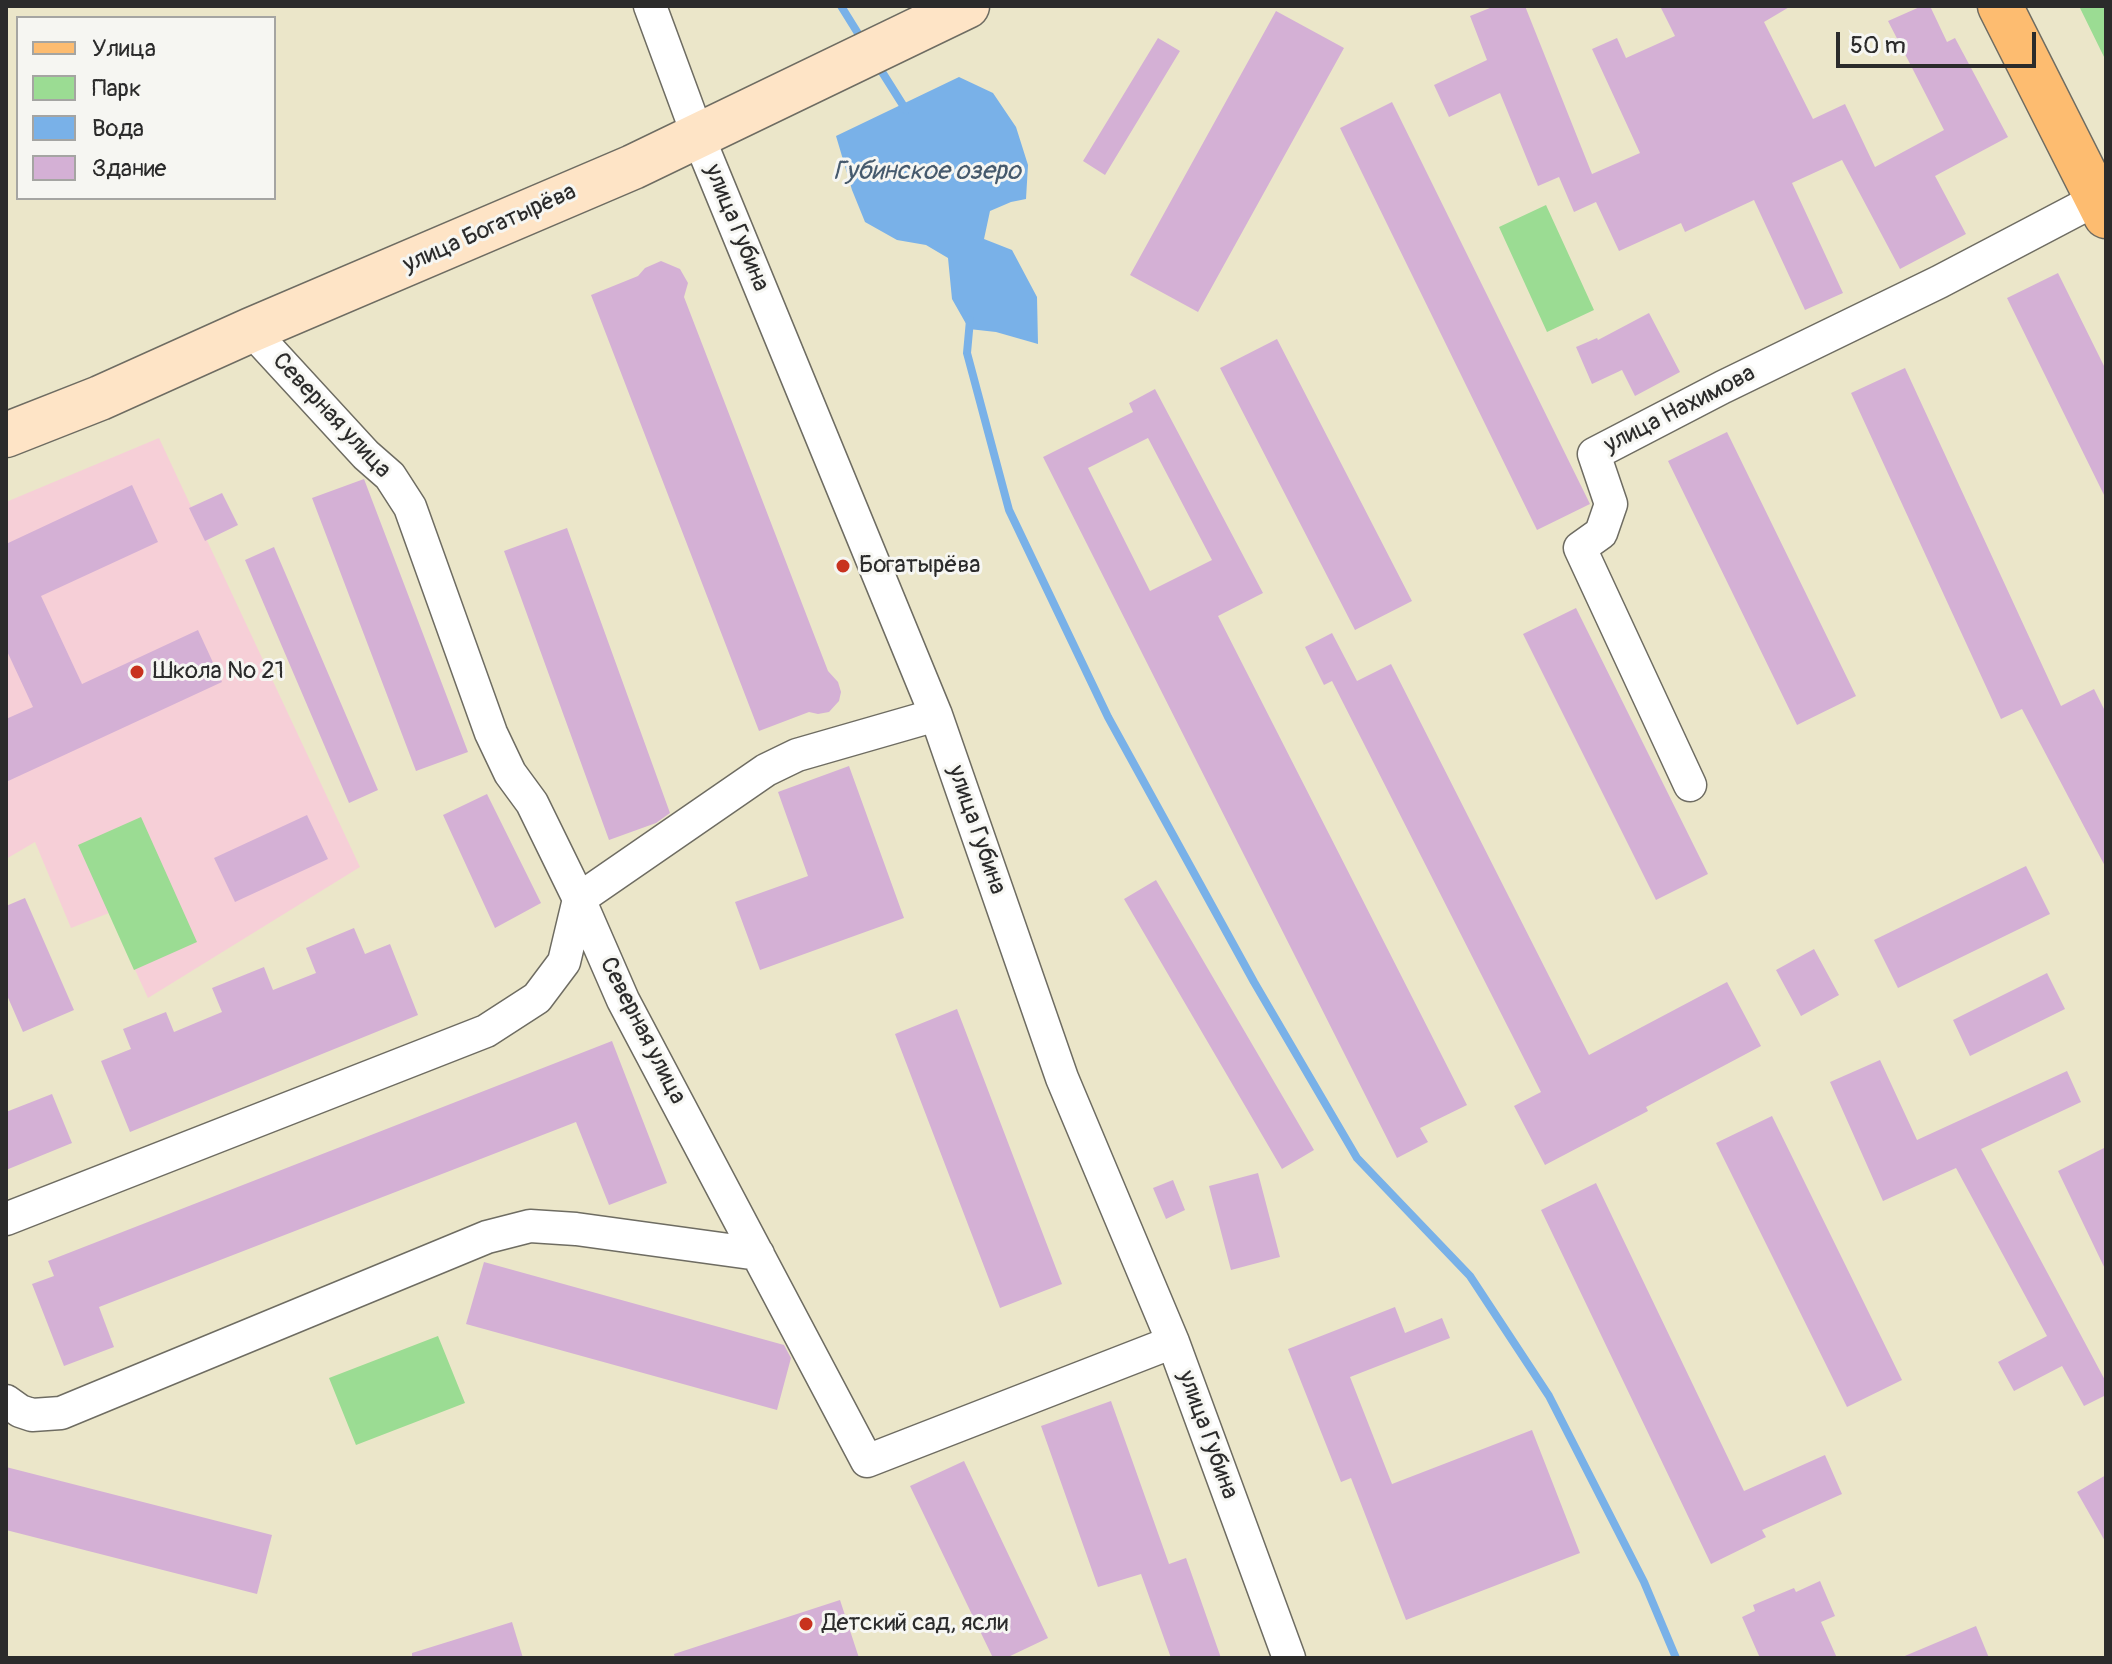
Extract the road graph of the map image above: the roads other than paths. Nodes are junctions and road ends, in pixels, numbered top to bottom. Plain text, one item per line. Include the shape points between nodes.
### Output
1 (650, 6) edge
2 (2000, 6) edge
3 (959, 10) edge
4 (698, 136) junction
5 (2102, 208) edge
6 (251, 330) junction
7 (6, 435) edge
8 (936, 715) junction
9 (1690, 785) dead end
10 (579, 899) junction
11 (6, 1219) edge
12 (758, 1254) junction
13 (1173, 1342) junction
14 (6, 1401) edge
15 (1289, 1658) edge

1 - 4 street, улица Губина
2 - 5 main road
3 - 4 main road, улица Богатырёва
4 - 6 main road, улица Богатырёва
4 - 8 street, улица Губина
5 - 9 street, улица Нахимова via 1939,282 1594,454 1611,504 1601,533 1580,548
6 - 7 main road, улица Богатырёва
6 - 10 street, Северная улица via 390,476 410,507 491,733
8 - 10 street via 797,755 766,770
8 - 13 street, улица Губина via 1062,1078
10 - 11 street via 564,962 537,998 486,1031
10 - 12 street, Северная улица via 623,1000
12 - 13 street, Северная улица via 867,1461
12 - 14 street via 530,1226 487,1237 61,1413 32,1415
13 - 15 street, улица Губина

